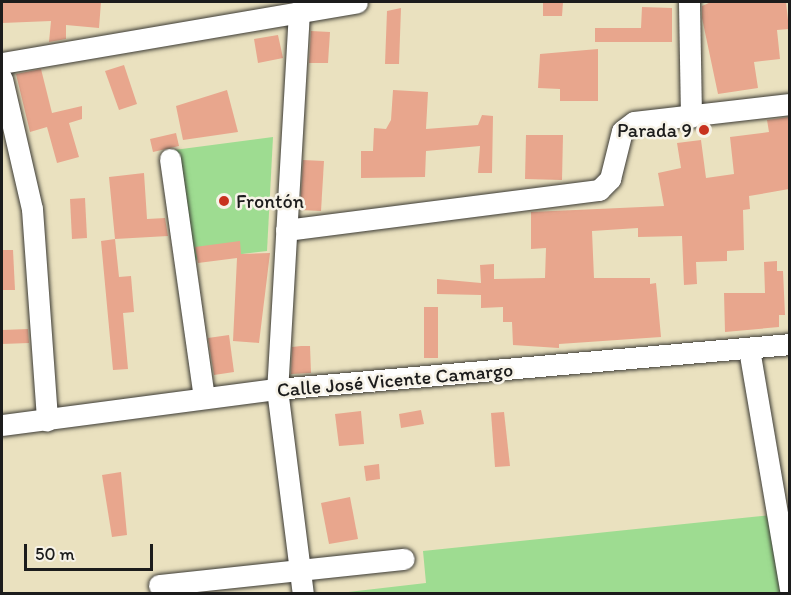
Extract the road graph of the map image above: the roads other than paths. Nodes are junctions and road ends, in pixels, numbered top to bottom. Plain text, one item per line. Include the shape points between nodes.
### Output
1 (357, 2) edge
2 (689, 2) edge
3 (299, 11) junction
4 (2, 63) edge
5 (2, 79) edge
6 (789, 104) edge
7 (691, 117) junction
8 (170, 159) dead end
9 (286, 230) junction
10 (789, 344) edge
11 (750, 349) junction
12 (277, 389) junction
13 (204, 398) junction
14 (47, 420) junction
15 (2, 425) edge
16 (404, 559) dead end
17 (300, 571) junction
18 (159, 585) dead end
19 (789, 590) edge
20 (303, 594) edge

1 - 3 street
2 - 7 street
3 - 4 street
3 - 9 street
5 - 14 street via 32,209
6 - 7 street
7 - 9 street via 634,122 622,131 610,179 599,190
8 - 13 street
9 - 12 street
10 - 11 street, Calle José Vicente Camargo
11 - 12 street, Calle José Vicente Camargo
11 - 19 street
12 - 13 street, Calle José Vicente Camargo
12 - 17 street
13 - 14 street, Calle José Vicente Camargo
14 - 15 street, Calle José Vicente Camargo
16 - 17 street
17 - 18 street
17 - 20 street

